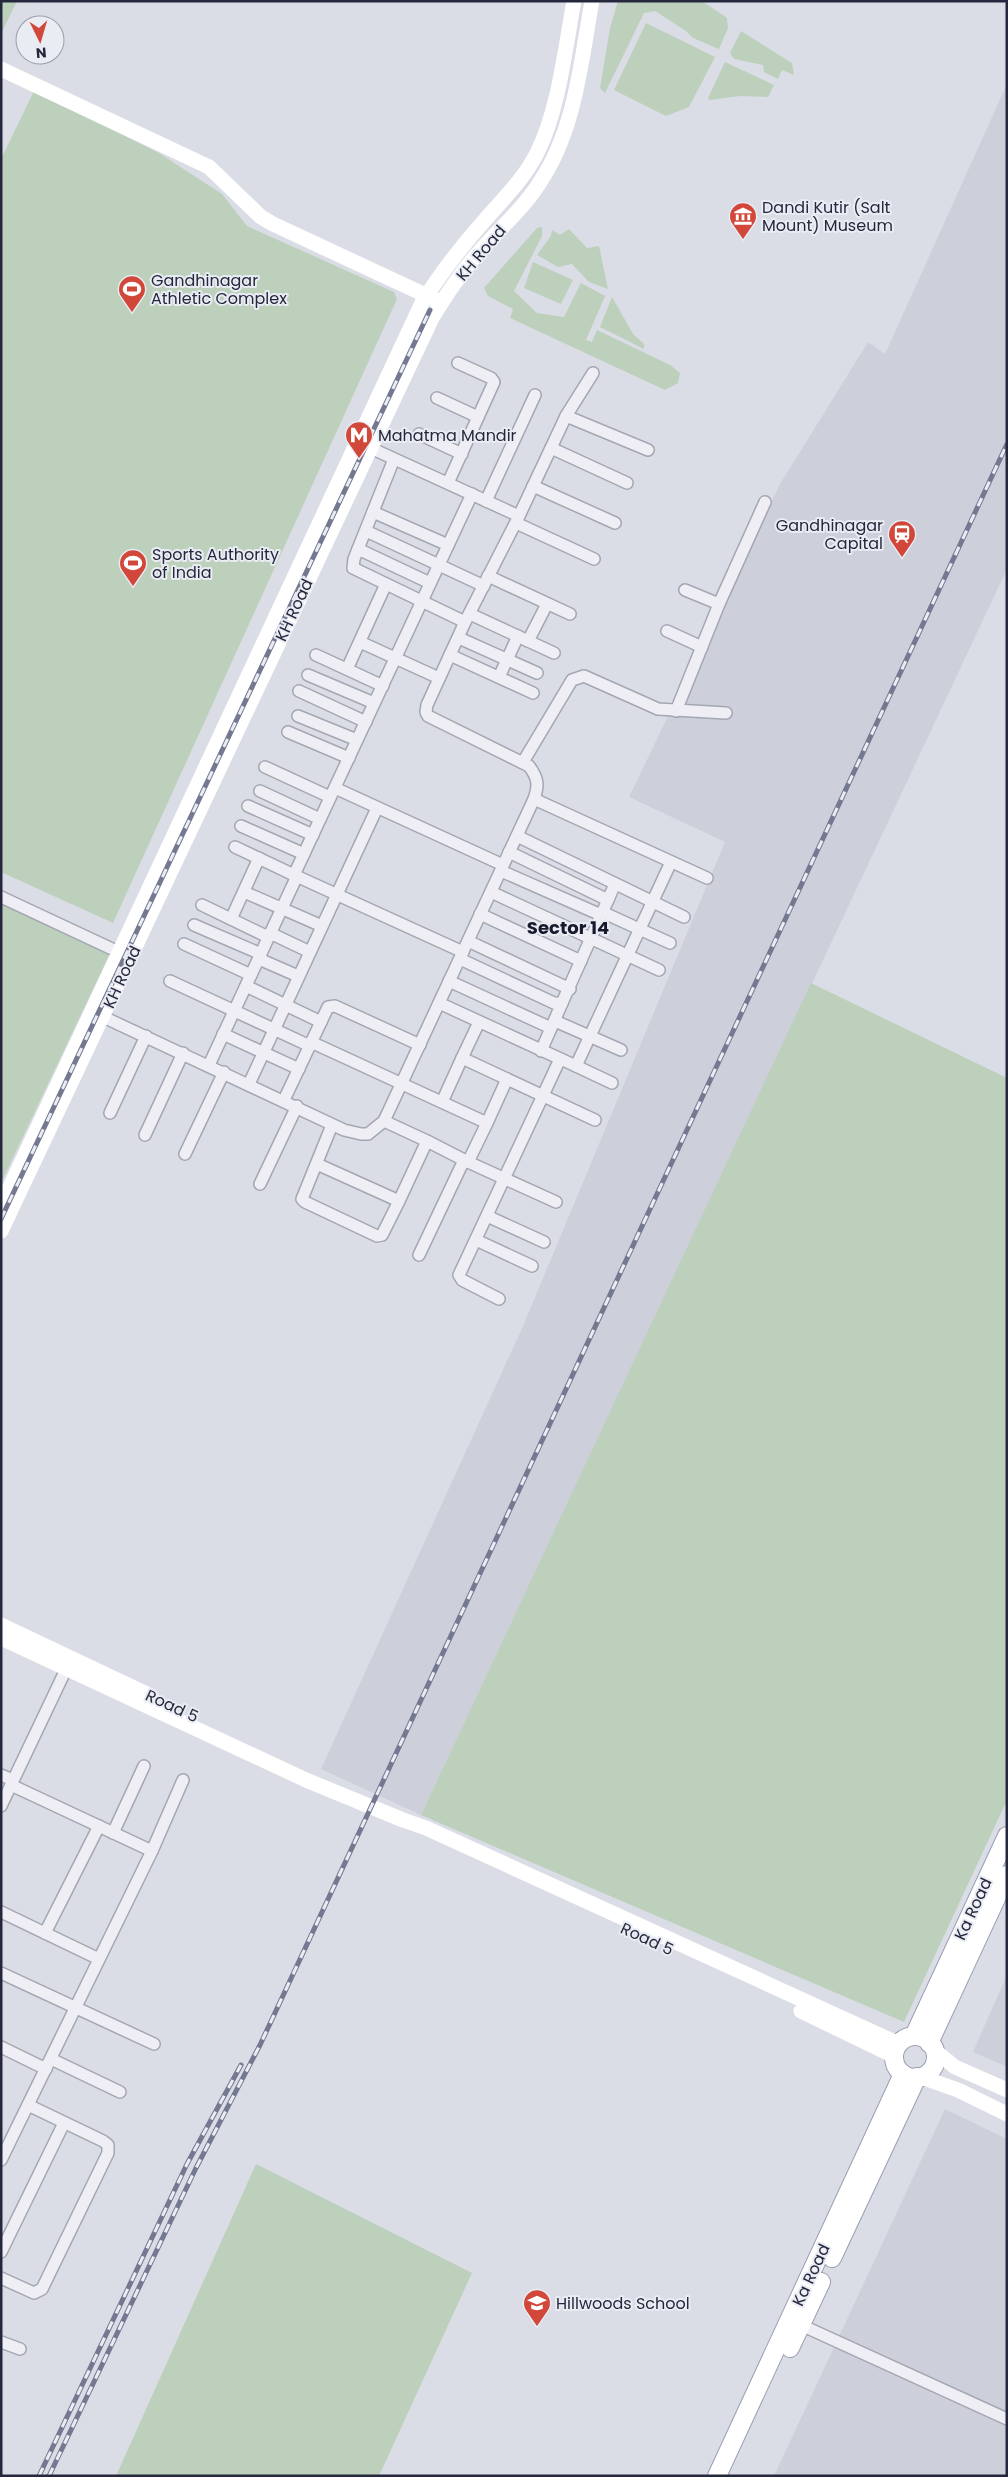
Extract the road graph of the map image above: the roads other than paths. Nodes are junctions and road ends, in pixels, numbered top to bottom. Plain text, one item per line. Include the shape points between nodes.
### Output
1 (574, 1) edge
2 (592, 1) edge
3 (1, 69) edge
4 (426, 296) junction
5 (442, 303) junction
6 (458, 363) dead end
7 (593, 373) dead end
8 (535, 395) dead end
9 (437, 398) dead end
10 (566, 416) junction
11 (478, 418) junction
12 (419, 434) dead end
13 (364, 445) junction
14 (551, 448) junction
15 (648, 450) dead end
16 (462, 454) junction
17 (394, 459) junction
18 (448, 483) junction
19 (627, 483) dead end
20 (533, 486) junction
21 (472, 494) junction
22 (486, 501) junction
23 (765, 502) dead end
24 (373, 512) junction
25 (518, 519) junction
26 (615, 523) dead end
27 (366, 530) junction
28 (448, 545) junction
29 (358, 549) junction
30 (594, 559) dead end
31 (439, 564) junction
32 (486, 581) junction
33 (430, 583) junction
34 (386, 584) junction
35 (685, 590) dead end
36 (422, 600) junction
37 (547, 604) junction
38 (719, 604) junction
39 (570, 614) dead end
40 (468, 618) junction
41 (667, 631) dead end
42 (459, 638) junction
43 (523, 639) junction
44 (360, 642) junction
45 (702, 647) junction
46 (554, 653) dead end
47 (316, 655) dead end
48 (450, 655) junction
49 (395, 657) junction
50 (508, 660) junction
51 (347, 669) junction
52 (537, 673) dead end
53 (308, 674) dead end
54 (498, 677) junction
55 (439, 678) junction
56 (383, 686) junction
57 (299, 691) dead end
58 (533, 693) dead end
59 (374, 703) junction
60 (676, 711) junction
61 (726, 713) dead end
62 (298, 716) dead end
63 (366, 722) junction
64 (288, 732) dead end
65 (357, 740) junction
66 (349, 758) junction
67 (524, 762) junction
68 (265, 767) dead end
69 (260, 791) dead end
70 (332, 793) junction
71 (534, 799) junction
72 (248, 806) dead end
73 (377, 808) junction
74 (320, 819) junction
75 (241, 826) dead end
76 (313, 835) junction
77 (517, 836) junction
78 (235, 847) dead end
79 (510, 852) junction
80 (304, 854) junction
81 (259, 858) junction
82 (671, 862) junction
83 (502, 868) junction
84 (296, 875) junction
85 (707, 878) dead end
86 (615, 884) junction
87 (244, 892) junction
88 (491, 892) junction
89 (337, 894) junction
90 (1, 897) edge
91 (608, 900) junction
92 (652, 902) junction
93 (202, 905) dead end
94 (282, 909) junction
95 (602, 913) junction
96 (480, 914) junction
97 (684, 917) dead end
98 (231, 918) junction
99 (194, 925) dead end
100 (322, 926) junction
101 (640, 931) junction
102 (269, 935) junction
103 (592, 938) junction
104 (468, 941) junction
105 (670, 943) dead end
106 (184, 944) dead end
107 (310, 952) junction
108 (126, 955) junction
109 (461, 955) junction
110 (260, 957) junction
111 (626, 957) junction
112 (581, 961) junction
113 (659, 970) dead end
114 (298, 976) junction
115 (249, 980) junction
116 (170, 981) dead end
117 (449, 981) junction
118 (570, 988) junction
119 (439, 1003) junction
120 (562, 1003) junction
121 (285, 1004) junction
122 (234, 1011) junction
123 (98, 1014) junction
124 (321, 1022) junction
125 (479, 1022) junction
126 (553, 1024) junction
127 (273, 1029) junction
128 (224, 1034) junction
129 (146, 1036) junction
130 (589, 1036) junction
131 (310, 1044) junction
132 (420, 1045) junction
133 (621, 1050) dead end
134 (541, 1051) junction
135 (263, 1052) junction
136 (184, 1054) junction
137 (462, 1058) junction
138 (560, 1059) junction
139 (209, 1065) junction
140 (576, 1066) junction
141 (299, 1069) junction
142 (224, 1072) junction
143 (507, 1079) junction
144 (612, 1083) dead end
145 (249, 1084) junction
146 (401, 1084) junction
147 (543, 1096) junction
148 (284, 1100) junction
149 (442, 1102) junction
150 (297, 1106) junction
151 (110, 1113) dead end
152 (595, 1120) dead end
153 (384, 1121) junction
154 (486, 1123) junction
155 (332, 1125) junction
156 (145, 1135) dead end
157 (426, 1141) junction
158 (185, 1154) dead end
159 (466, 1161) junction
160 (317, 1164) junction
161 (504, 1178) junction
162 (260, 1184) dead end
163 (399, 1201) junction
164 (556, 1202) dead end
165 (1, 1206) edge
166 (487, 1216) junction
167 (1, 1231) edge
168 (476, 1240) junction
169 (544, 1242) dead end
170 (419, 1255) dead end
171 (532, 1266) dead end
172 (499, 1299) dead end
173 (1, 1625) edge
174 (1, 1638) edge
175 (69, 1663) junction
176 (144, 1766) dead end
177 (1, 1774) edge
178 (183, 1780) dead end
179 (12, 1783) junction
180 (1, 1806) edge
181 (99, 1826) junction
182 (113, 1833) junction
183 (1007, 1836) edge
184 (152, 1851) junction
185 (1007, 1875) edge
186 (1, 1912) edge
187 (45, 1933) junction
188 (99, 1959) junction
189 (1, 1973) edge
190 (76, 2008) junction
191 (154, 2044) dead end
192 (914, 2046) junction
193 (1, 2047) edge
194 (48, 2064) junction
195 (914, 2076) junction
196 (1007, 2090) edge
197 (120, 2092) dead end
198 (28, 2106) junction
199 (1007, 2114) edge
200 (64, 2123) junction
201 (1, 2160) edge
202 (1, 2252) edge
203 (1, 2278) edge
204 (801, 2325) junction
205 (1, 2342) edge
206 (20, 2350) dead end
207 (1007, 2419) edge
208 (717, 2476) edge
209 (730, 2476) edge

1 - 4 main road, KH Road via 553,106 537,154 520,181 450,262
2 - 5 main road, KH Road via 569,121 555,155 541,182 479,251
3 - 4 main road via 209,167 272,224
4 - 5 main road
4 - 13 main road, KH Road
5 - 13 main road, KH Road
6 - 11 street via 494,382
7 - 10 street
8 - 22 street
9 - 11 street
10 - 14 street
10 - 15 street
11 - 16 street
12 - 16 street
13 - 17 street
13 - 108 main road, KH Road
14 - 19 street
14 - 20 street
16 - 18 street
17 - 18 street
17 - 24 street
18 - 21 street
20 - 25 street
20 - 26 street
21 - 22 street
21 - 28 street
22 - 25 street
23 - 38 street
24 - 27 street
24 - 28 street
25 - 30 street
25 - 32 street
27 - 29 street
27 - 31 street
28 - 31 street
29 - 33 street
29 - 34 street via 353,568
31 - 32 street
31 - 33 street
32 - 37 street
32 - 40 street
33 - 36 street
34 - 36 street
34 - 44 street
35 - 38 street
36 - 40 street
36 - 49 street
37 - 39 street
37 - 43 street
38 - 45 street
40 - 42 street
40 - 43 street
41 - 45 street
42 - 48 street
42 - 50 street
43 - 46 street
43 - 50 street
44 - 49 street
44 - 51 street
45 - 60 street
47 - 51 street
48 - 54 street
48 - 55 street
49 - 55 street
49 - 56 street
50 - 52 street
50 - 54 street
51 - 56 street
53 - 59 street
54 - 58 street
55 - 67 street via 427,705 428,716
56 - 59 street
57 - 63 street
59 - 63 street
60 - 61 street
60 - 67 street via 648,706 584,676 577,676
62 - 65 street
63 - 65 street
64 - 66 street
65 - 66 street
66 - 70 street
67 - 71 street via 536,774 539,785
68 - 70 street
69 - 74 street
70 - 73 street
70 - 74 street
71 - 77 street
71 - 82 street
72 - 76 street
73 - 83 street
73 - 89 street
74 - 76 street
75 - 80 street
76 - 80 street
77 - 79 street
77 - 86 street
78 - 81 street
79 - 83 street
79 - 91 street
80 - 84 street
81 - 84 street
81 - 87 street
82 - 85 street
82 - 92 street
83 - 88 street
83 - 95 street
84 - 89 street
84 - 94 street
86 - 91 street
86 - 92 street
87 - 94 street
87 - 98 street
88 - 96 street
88 - 103 street
89 - 100 street
89 - 109 street
90 - 108 street
91 - 95 street
92 - 97 street
92 - 101 street
93 - 98 street
94 - 100 street
94 - 102 street
95 - 101 street
95 - 103 street
96 - 104 street
96 - 112 street
98 - 102 street
99 - 110 street
100 - 107 street
101 - 105 street
101 - 111 street
102 - 107 street
102 - 110 street
103 - 111 street
103 - 112 street
104 - 109 street
104 - 118 street
106 - 115 street
107 - 114 street
108 - 123 main road, KH Road
109 - 117 street
109 - 120 street via 554,1003
110 - 114 street
110 - 115 street
111 - 113 street
111 - 130 street
112 - 118 street
114 - 121 street
115 - 121 street
115 - 122 street
116 - 122 street
117 - 119 street
117 - 126 street
118 - 120 street
119 - 125 street
119 - 132 street
120 - 126 street
121 - 124 street
121 - 127 street
122 - 127 street
122 - 128 street
123 - 129 street
123 - 165 main road, KH Road
123 - 167 main road, KH Road
124 - 131 street
124 - 132 street via 328,1007 335,1006
125 - 134 street
125 - 137 street
126 - 130 street
126 - 134 street
127 - 131 street
127 - 135 street
128 - 135 street
128 - 139 street
129 - 136 street
129 - 151 street
130 - 133 street
130 - 140 street
131 - 141 street
131 - 146 street
132 - 146 street
134 - 138 street
135 - 141 street
135 - 145 street
136 - 139 street
136 - 156 street
137 - 143 street
137 - 149 street
138 - 140 street
138 - 147 street
139 - 142 street
140 - 144 street
141 - 148 street
142 - 145 street
142 - 158 street
143 - 147 street
143 - 154 street
145 - 148 street
146 - 149 street
146 - 153 street
147 - 152 street
147 - 161 street
148 - 150 street
149 - 154 street
150 - 155 street
150 - 162 street
153 - 155 street via 376,1130 361,1134
153 - 157 street
154 - 159 street
155 - 160 street
157 - 159 street
157 - 163 street
159 - 161 street
159 - 170 street
160 - 163 street
160 - 163 street via 302,1199 377,1236 382,1236
161 - 164 street
161 - 166 street
166 - 168 street
166 - 169 street
168 - 171 street
168 - 172 street via 459,1278
173 - 175 main road, Road 5
174 - 175 main road, Road 5
175 - 179 street
175 - 192 main road, Road 5 via 299,1767 339,1792 403,1820 424,1835
176 - 182 street
177 - 179 street
178 - 184 street
179 - 180 street
179 - 181 street
181 - 182 street
181 - 187 street
182 - 184 street
183 - 192 main road, Ka Road
184 - 188 street
185 - 192 main road, Ka Road
186 - 187 street
187 - 188 street
188 - 190 street
189 - 190 street
190 - 191 street
190 - 194 street
192 - 195 main road via 895,2064
192 - 195 main road via 933,2066
192 - 196 main road, Road 5
193 - 194 street
194 - 197 street
194 - 198 street
195 - 199 main road via 958,2090
195 - 204 main road, Ka Road
195 - 208 main road, Ka Road
198 - 200 street
198 - 201 street
200 - 202 street
200 - 203 street via 104,2141 108,2145 108,2153 42,2289 34,2294
204 - 207 street
204 - 209 main road, Ka Road
205 - 206 street

